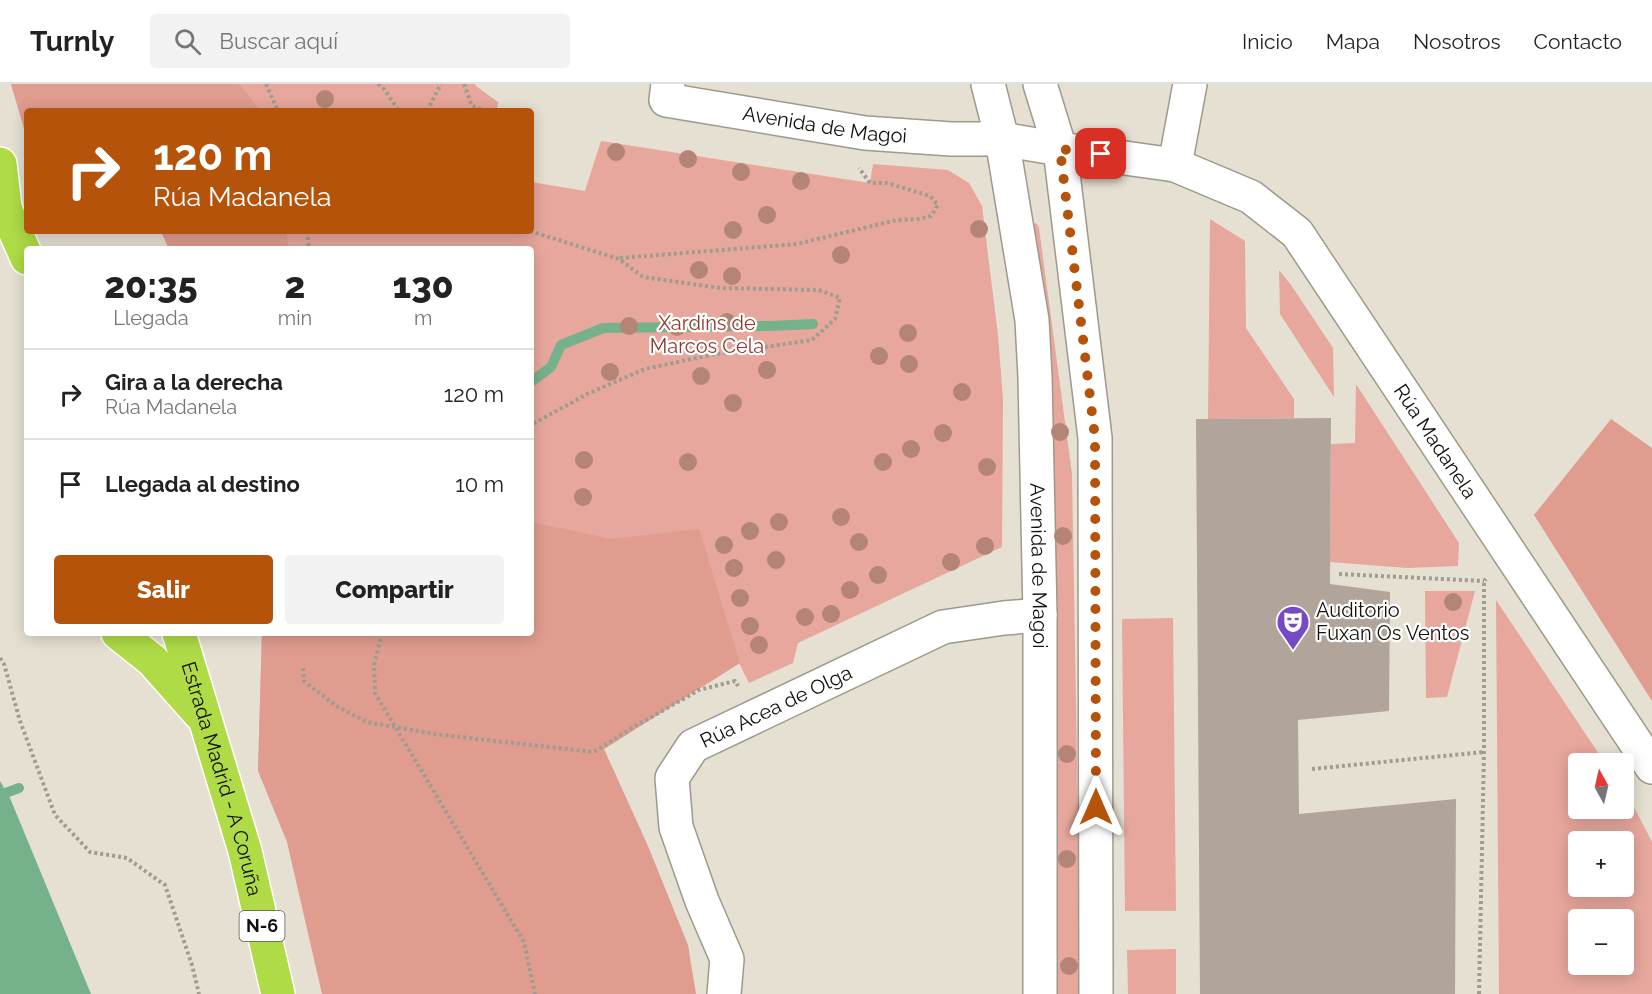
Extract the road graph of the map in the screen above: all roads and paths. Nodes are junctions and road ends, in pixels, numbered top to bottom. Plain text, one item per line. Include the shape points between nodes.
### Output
1 (266, 84) edge
2 (378, 84) edge
3 (441, 84) edge
4 (464, 84) edge
5 (668, 84) edge
6 (988, 84) edge
7 (1040, 84) edge
8 (1190, 84) edge
9 (384, 86) edge
10 (277, 108) edge
11 (397, 108) edge
12 (429, 108) edge
13 (478, 108) edge
14 (1002, 139) junction
15 (1060, 149) junction
16 (0, 164) edge
17 (1175, 165) junction
18 (859, 168) dead end
19 (2, 202) edge
20 (534, 232) edge
21 (24, 251) edge
22 (619, 258) junction
23 (534, 423) edge
24 (1339, 574) dead end
25 (1488, 576) dead end
26 (1484, 581) junction
27 (1040, 615) junction
28 (122, 636) edge
29 (180, 636) edge
30 (381, 636) edge
31 (0, 658) edge
32 (303, 668) dead end
33 (739, 690) dead end
34 (206, 720) junction
35 (395, 727) junction
36 (1484, 752) junction
37 (1652, 767) edge
38 (1312, 769) dead end
39 (199, 994) edge
40 (278, 994) edge
41 (535, 994) edge
42 (724, 994) edge
43 (1040, 994) edge
44 (1096, 994) edge
45 (1479, 994) edge

1 - 10 path
2 - 9 path
3 - 12 path
4 - 13 path via 472,106
5 - 14 street, Avenida de Magoi via 666,100 865,133
6 - 14 street, Avenida de Magoi
7 - 15 street
8 - 17 street
9 - 11 path
14 - 15 street, Avenida de Magoi
14 - 27 street, Avenida de Magoi via 1032,320
15 - 17 street, Rúa Madanela
15 - 44 street via 1095,438
16 - 19 highway
17 - 37 street, Rúa Madanela via 1251,197 1297,233
18 - 22 path via 870,183 887,183 930,196 938,205 931,216 796,244
19 - 21 highway
20 - 22 path
22 - 23 path via 643,277 720,288 819,290 840,298 835,319 812,340 645,369 587,394
24 - 26 path
25 - 26 path
26 - 36 path
27 - 42 street, Rúa Acea de Olga via 943,627 693,746 672,778 676,827 727,959
27 - 43 street, Avenida de Magoi
28 - 34 highway via 152,660
29 - 34 highway, Estrada Madrid - A Coruña / N-6
30 - 35 path via 374,665 375,693
31 - 39 path via 55,815 90,852 127,858 165,885
32 - 35 path via 304,681 336,706 367,722
33 - 35 path via 735,681 699,690 594,752
34 - 40 highway, Estrada Madrid - A Coruña / N-6 via 245,851
35 - 41 path via 524,942
36 - 38 path
36 - 45 path

